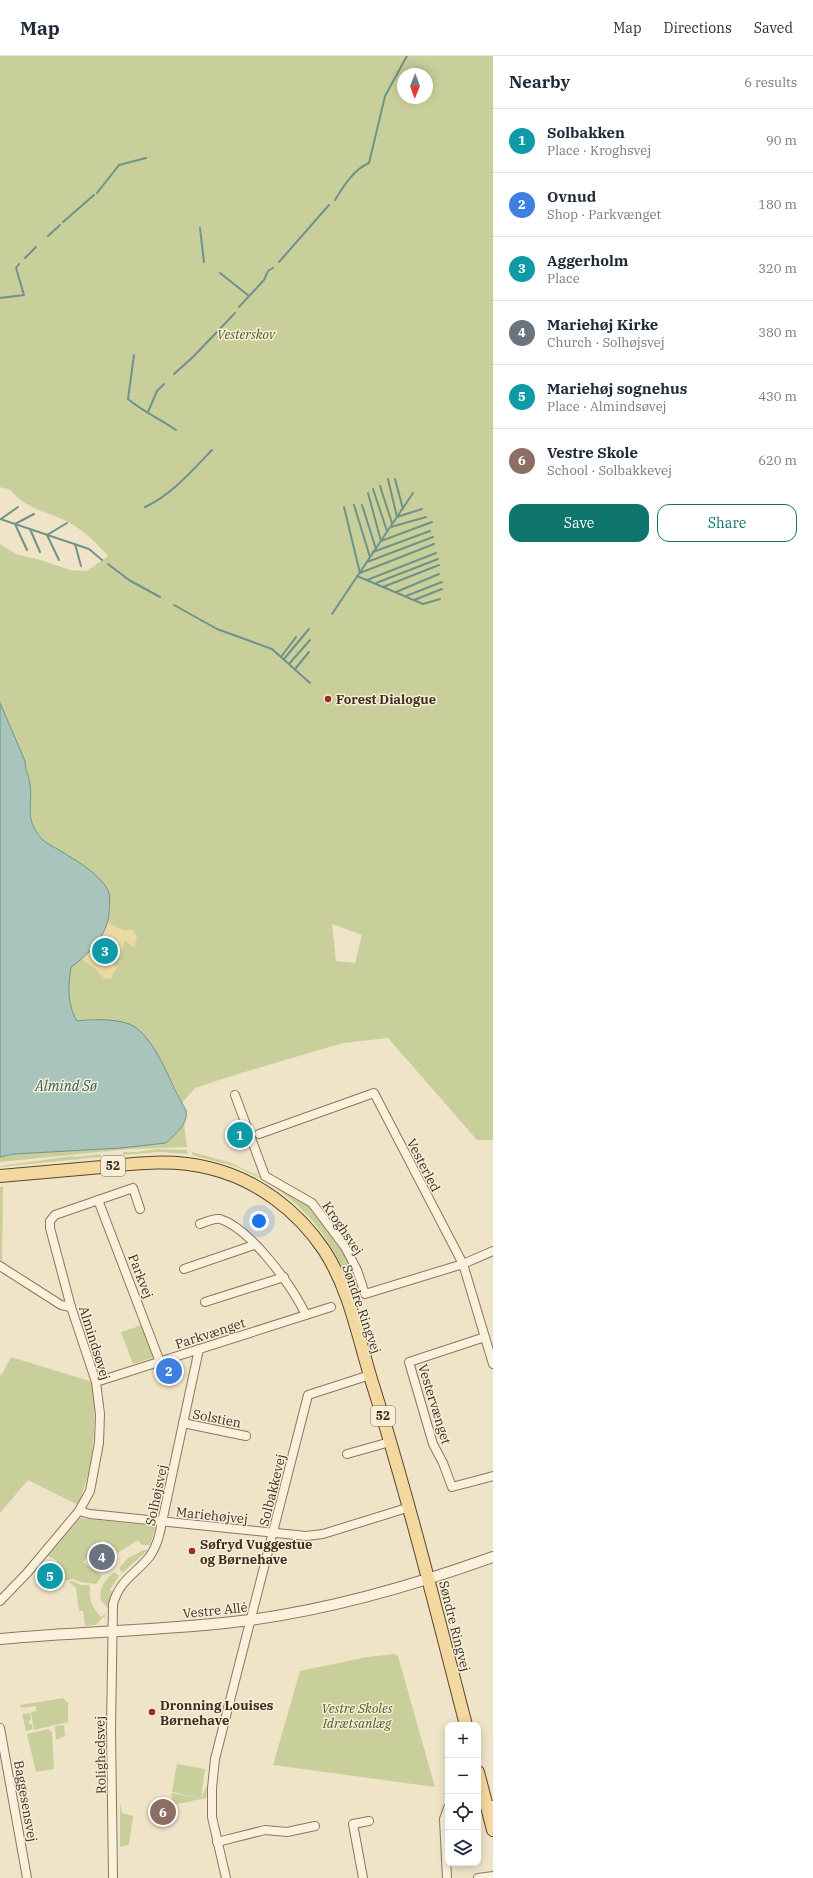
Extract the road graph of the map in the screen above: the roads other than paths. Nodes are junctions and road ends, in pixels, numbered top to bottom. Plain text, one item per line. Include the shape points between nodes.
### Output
1 (235, 1095) dead end
2 (259, 1134) dead end
3 (0, 1176) edge
4 (98, 1200) junction
5 (140, 1209) dead end
6 (200, 1224) dead end
7 (254, 1245) junction
8 (493, 1251) edge
9 (463, 1264) junction
10 (0, 1266) edge
11 (184, 1269) dead end
12 (284, 1277) junction
13 (205, 1302) dead end
14 (71, 1306) junction
15 (332, 1307) dead end
16 (306, 1315) junction
17 (485, 1337) junction
18 (199, 1349) junction
19 (160, 1362) junction
20 (493, 1364) edge
21 (370, 1374) junction
22 (96, 1382) junction
23 (183, 1423) junction
24 (246, 1436) dead end
25 (390, 1442) junction
26 (347, 1454) dead end
27 (493, 1476) edge
28 (410, 1507) junction
29 (79, 1511) junction
30 (162, 1522) junction
31 (274, 1534) junction
32 (493, 1557) edge
33 (429, 1580) junction
34 (0, 1601) edge
35 (251, 1620) junction
36 (112, 1632) junction
37 (0, 1639) edge
38 (465, 1722) edge
39 (0, 1728) edge
40 (481, 1784) edge
41 (486, 1805) edge
42 (445, 1816) edge
43 (369, 1821) dead end
44 (315, 1826) dead end
45 (493, 1830) edge
46 (216, 1842) junction
47 (493, 1876) edge
48 (27, 1878) edge
49 (113, 1878) edge
50 (226, 1878) edge
51 (363, 1878) edge
52 (447, 1878) edge
53 (478, 1878) edge

1 - 9 street, Kroghsvej via 265,1176 312,1203 345,1247 357,1270 365,1294
2 - 9 street, Vesterled via 374,1093
3 - 21 main road, Søndre Ringvej / 52 via 152,1162 208,1167 250,1183 289,1210 306,1226 325,1252 336,1271
4 - 5 street, Almindsøvej via 133,1188
4 - 14 street, Almindsøvej via 55,1215 50,1221
4 - 19 street, Parkvej
6 - 7 street via 219,1219 233,1225
7 - 11 street
7 - 12 street
8 - 9 street, Kroghsvej
9 - 17 street, Vesterled
10 - 14 street via 61,1305
12 - 13 street
12 - 16 street
14 - 22 street, Almindsøvej
15 - 16 street, Parkvænget
16 - 18 street, Parkvænget
17 - 20 street, Vesterled
17 - 27 street, Vestervænget via 409,1362 433,1444 452,1487
18 - 19 street, Parkvænget
18 - 23 street, Solhøjsvej
19 - 22 street, Parkvænget
21 - 25 main road, Søndre Ringvej / 52
21 - 31 street, Solbakkevej via 308,1395
22 - 29 street, Almindsøvej via 100,1414 97,1455 90,1491
23 - 24 street, Solstien
23 - 30 street, Solhøjsvej
25 - 26 street
25 - 28 main road, Søndre Ringvej / 52
28 - 31 street, Mariehøjvej via 323,1534
28 - 33 main road, Søndre Ringvej / 52
29 - 30 street, Mariehøjvej
29 - 34 street, Almindsøvej
30 - 31 street, Mariehøjvej
30 - 36 street, Solhøjsvej via 150,1556 116,1593
31 - 35 street, Solbakkevej
32 - 33 street, Vestre Allé
33 - 35 street, Vestre Allé via 383,1593
33 - 38 main road, Søndre Ringvej / 52
35 - 36 street, Vestre Allé
35 - 46 street, Solbakkevej via 215,1759 212,1817
36 - 37 street, Vestre Allé
36 - 49 street, Rolighedsvej
39 - 48 street, Baggesensvej
40 - 41 main road
41 - 45 main road
42 - 52 street
43 - 51 street via 353,1824
44 - 46 street via 288,1832 265,1830
46 - 50 street, Solbakkevej
47 - 53 street

